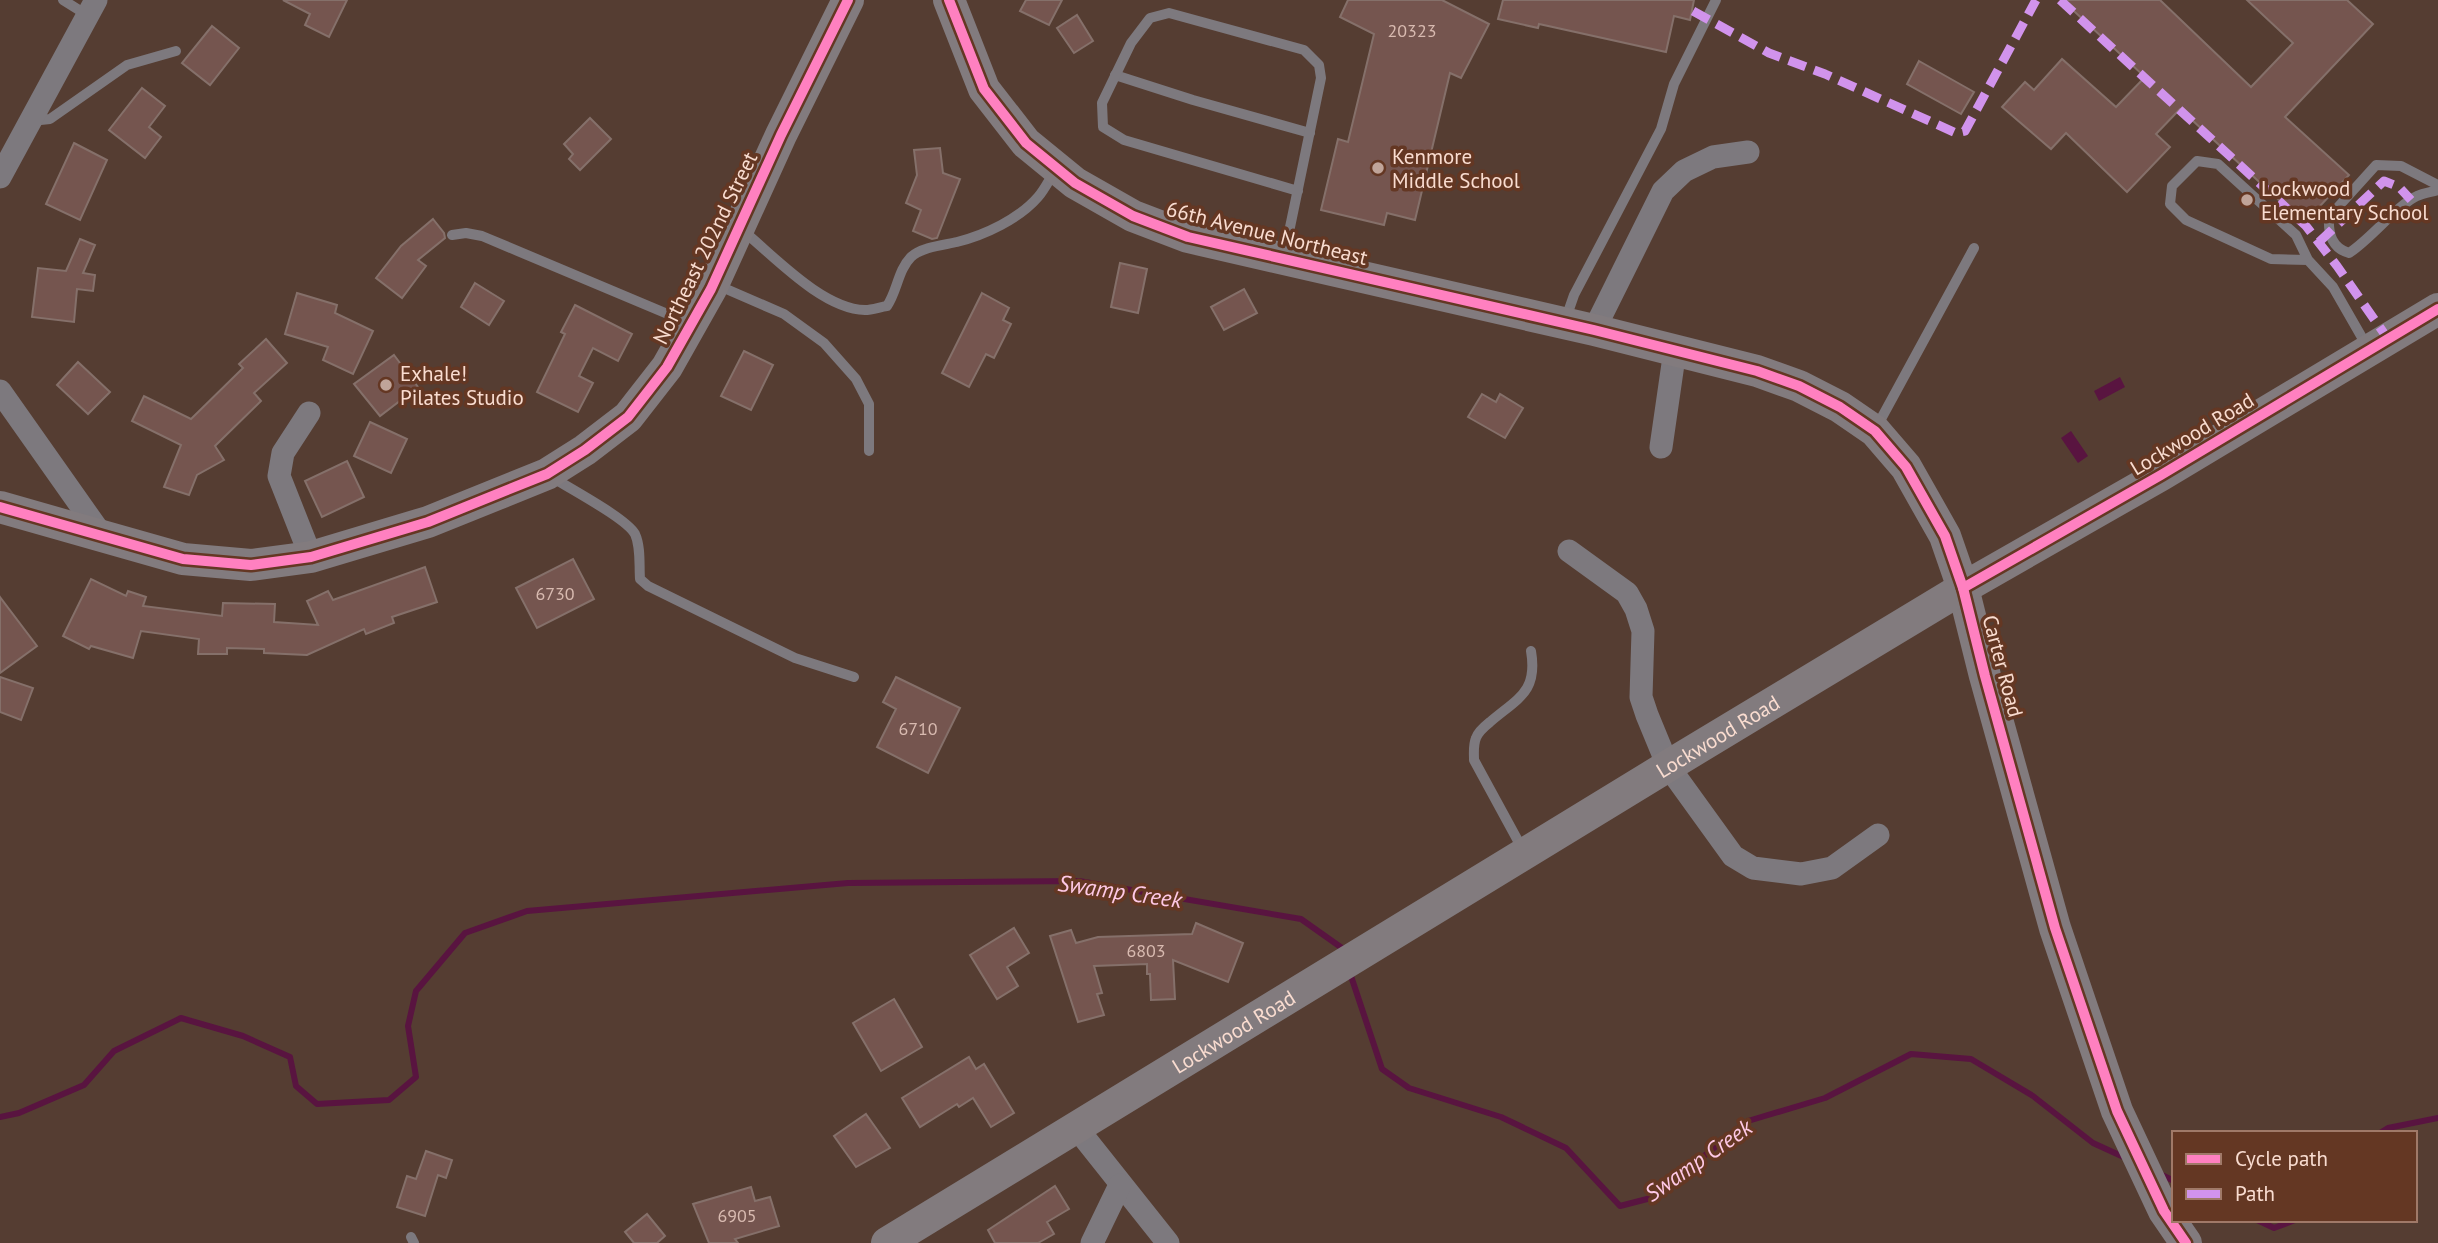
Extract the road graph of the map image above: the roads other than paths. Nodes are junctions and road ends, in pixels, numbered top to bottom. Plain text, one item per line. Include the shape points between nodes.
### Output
1 (63, 0) edge
2 (848, 0) edge
3 (949, 0) edge
4 (1173, 0) edge
5 (1716, 0) edge
6 (92, 8) edge
7 (1169, 13) junction
8 (176, 51) dead end
9 (1115, 75) junction
10 (30, 121) junction
11 (1310, 133) junction
12 (1748, 152) dead end
13 (1057, 168) junction
14 (0, 177) edge
15 (2438, 187) edge
16 (1298, 191) junction
17 (739, 227) junction
18 (452, 235) dead end
19 (1975, 248) dead end
20 (1284, 259) junction
21 (2308, 260) junction
22 (713, 283) junction
23 (2438, 309) edge
24 (692, 324) junction
25 (1571, 325) junction
26 (1675, 350) junction
27 (2370, 350) junction
28 (0, 391) edge
29 (309, 413) dead end
30 (1875, 430) junction
31 (1661, 447) dead end
32 (869, 451) dead end
33 (547, 474) junction
34 (0, 507) edge
35 (103, 537) junction
36 (1569, 551) dead end
37 (311, 556) junction
38 (1963, 588) junction
39 (1531, 651) dead end
40 (853, 677) dead end
41 (1668, 766) junction
42 (1878, 835) dead end
43 (1525, 853) junction
44 (1075, 1126) junction
45 (1120, 1185) junction
46 (887, 1243) edge
47 (1092, 1243) edge
48 (1168, 1243) edge
49 (2186, 1243) edge

1 - 6 lane
2 - 17 street, Northeast 202nd Street
3 - 13 street, 66th Avenue Northeast via 984,89 1026,143
4 - 7 lane
5 - 25 lane via 1674,84 1661,129 1574,295
6 - 10 street
7 - 9 lane via 1150,18
7 - 11 lane via 1304,50 1319,65 1321,78
8 - 10 lane via 127,65 51,118
9 - 11 lane
9 - 16 lane via 1102,103 1103,127 1124,140
10 - 14 street
11 - 16 lane
12 - 25 street via 1713,158 1684,171 1663,191
13 - 17 lane via 1024,211 988,231 912,257 887,306 864,310 819,294
13 - 20 street, 66th Avenue Northeast via 1133,216 1188,237
15 - 15 lane via 2401,166 2376,166 2329,217 2328,234 2340,250 2349,253 2416,196
16 - 20 lane
17 - 22 street, Northeast 202nd Street
18 - 24 lane via 482,236
19 - 30 lane
20 - 25 street, 66th Avenue Northeast
21 - 21 lane via 2296,235 2218,164 2197,161 2172,186 2170,204 2186,220 2271,259
21 - 27 lane via 2333,287
22 - 24 street, Northeast 202nd Street
22 - 32 lane via 784,314 824,343 856,379 869,404
23 - 27 street, Lockwood Road
24 - 33 street, Northeast 202nd Street via 667,367 628,417
25 - 26 street, Carter Road
26 - 30 street, Carter Road via 1799,386
26 - 31 street
27 - 38 street, Lockwood Road
28 - 35 street
29 - 37 street via 284,453 279,476
30 - 38 street, Carter Road via 1906,467 1945,536
33 - 37 street, Northeast 202nd Street via 428,522
33 - 40 lane via 626,523 635,535 640,579 648,586 795,658
34 - 35 street, Northeast 202nd Street
35 - 37 street, Northeast 202nd Street via 183,559 251,565
36 - 41 street via 1627,593 1636,609 1643,631 1641,697
38 - 41 street, Lockwood Road
38 - 49 street, Carter Road via 2055,928 2117,1111 2164,1211
39 - 43 lane via 1534,669 1524,694 1485,726 1474,749 1474,760
41 - 42 street via 1733,856 1753,868 1801,874 1832,868
41 - 43 street, Lockwood Road
43 - 44 street, Lockwood Road
44 - 45 street
44 - 46 street, Lockwood Road
45 - 47 street
45 - 48 street

